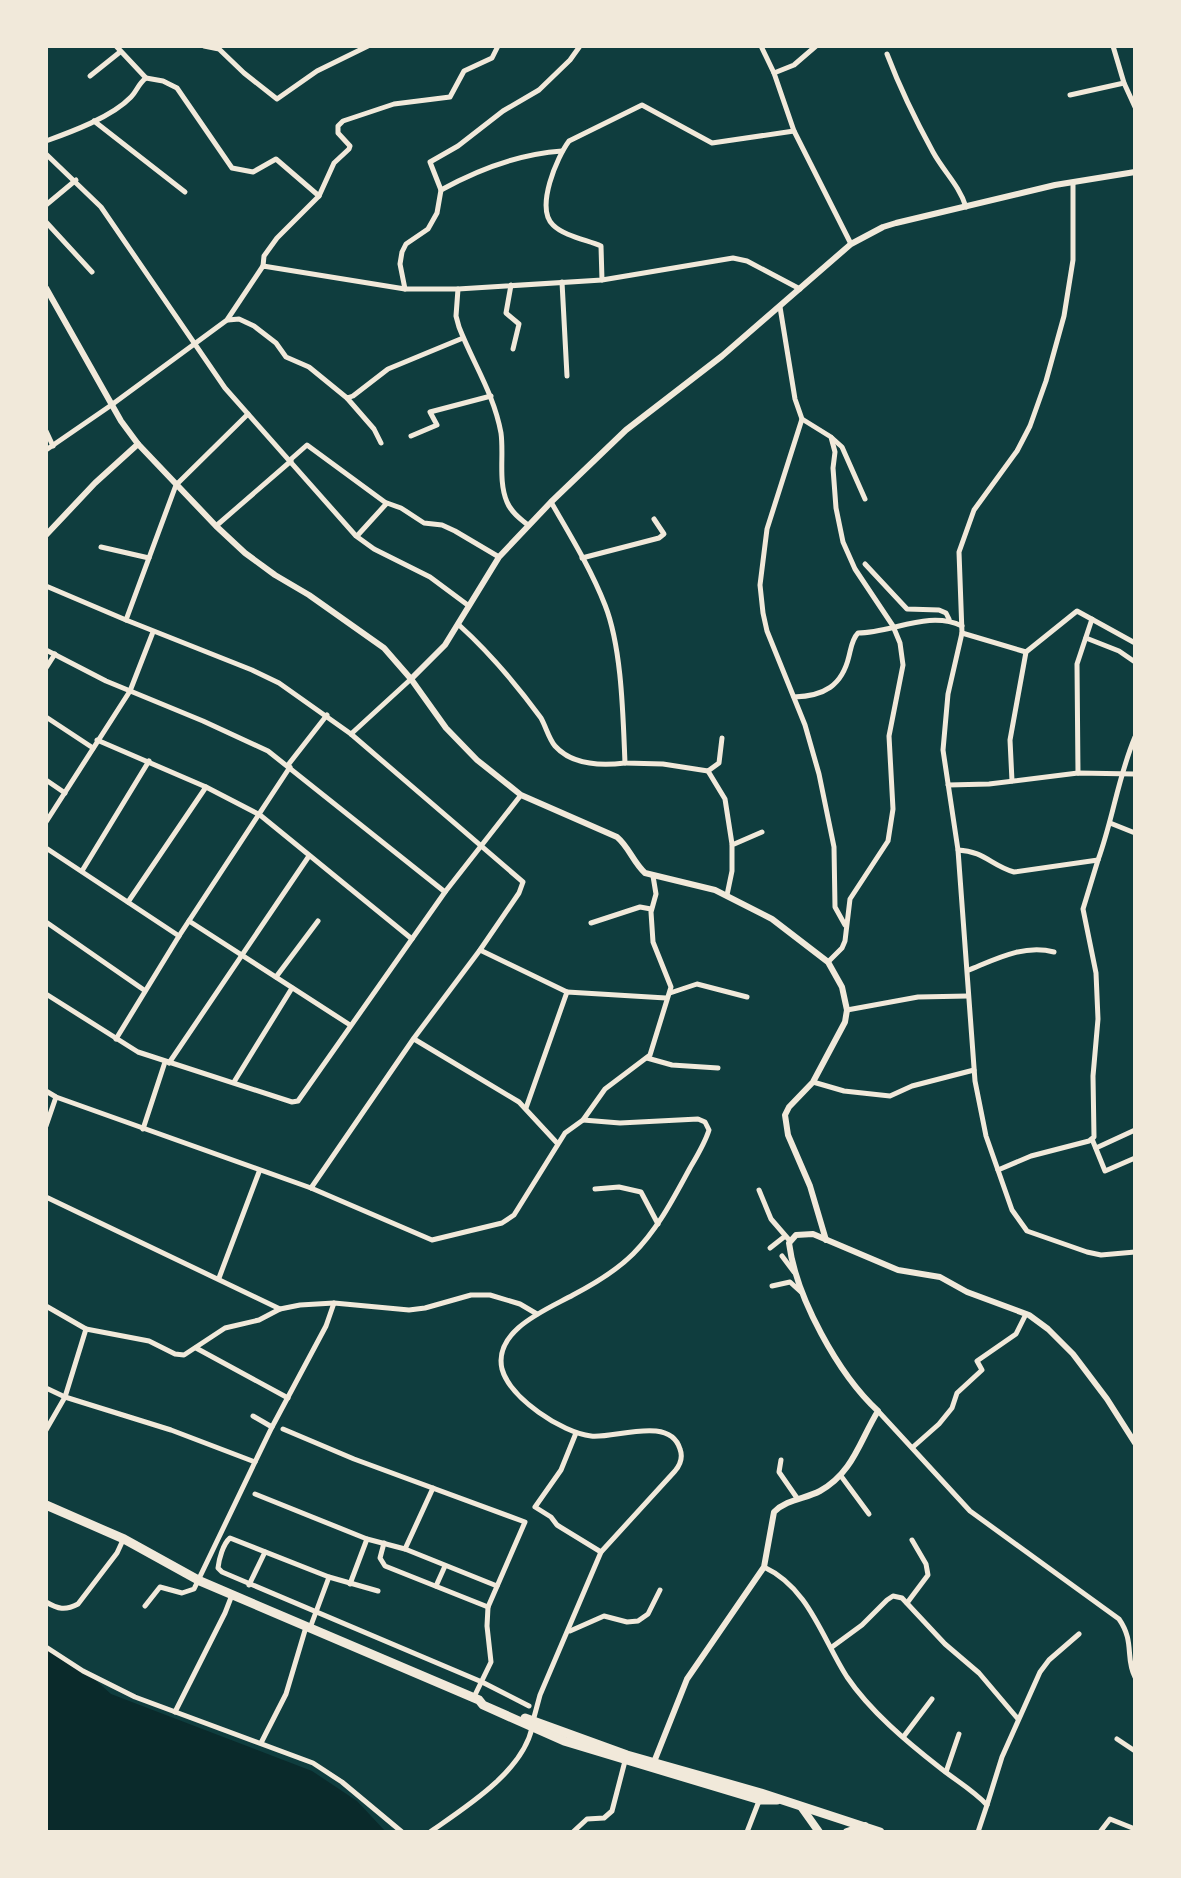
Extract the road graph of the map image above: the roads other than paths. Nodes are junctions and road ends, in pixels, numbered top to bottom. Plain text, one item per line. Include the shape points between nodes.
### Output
1 (204, 46) edge
2 (368, 46) edge
3 (498, 46) edge
4 (580, 46) edge
5 (761, 46) edge
6 (816, 46) edge
7 (1113, 46) edge
8 (221, 47) edge
9 (118, 49) edge
10 (887, 54) dead end
11 (774, 73) junction
12 (90, 76) dead end
13 (146, 78) junction
14 (1124, 83) junction
15 (1070, 95) dead end
16 (1135, 107) edge
17 (94, 121) junction
18 (794, 131) junction
19 (46, 141) edge
20 (562, 151) junction
21 (46, 154) edge
22 (1135, 172) edge
23 (76, 180) junction
24 (1073, 183) junction
25 (441, 190) junction
26 (185, 192) dead end
27 (319, 196) junction
28 (46, 205) edge
29 (966, 207) junction
30 (46, 222) edge
31 (851, 244) junction
32 (263, 266) junction
33 (92, 272) dead end
34 (602, 280) junction
35 (562, 282) junction
36 (511, 285) junction
37 (46, 288) edge
38 (405, 289) junction
39 (458, 289) junction
40 (800, 289) junction
41 (780, 307) junction
42 (227, 320) junction
43 (463, 338) junction
44 (194, 345) junction
45 (513, 349) dead end
46 (567, 376) dead end
47 (491, 396) junction
48 (347, 398) junction
49 (110, 406) junction
50 (248, 414) junction
51 (802, 419) junction
52 (46, 431) edge
53 (411, 436) dead end
54 (831, 437) junction
55 (381, 443) dead end
56 (138, 444) junction
57 (53, 446) junction
58 (46, 450) edge
59 (290, 460) junction
60 (176, 485) junction
61 (865, 499) dead end
62 (551, 502) junction
63 (387, 503) junction
64 (654, 519) dead end
65 (528, 525) junction
66 (216, 526) junction
67 (46, 535) edge
68 (356, 536) junction
69 (101, 547) dead end
70 (499, 557) junction
71 (149, 558) junction
72 (582, 558) junction
73 (865, 564) dead end
74 (46, 586) edge
75 (470, 607) junction
76 (949, 619) junction
77 (1092, 619) junction
78 (126, 620) junction
79 (459, 625) junction
80 (893, 626) junction
81 (962, 626) junction
82 (153, 632) junction
83 (962, 633) junction
84 (1086, 638) junction
85 (1135, 643) edge
86 (46, 650) edge
87 (1026, 652) junction
88 (55, 654) junction
89 (1135, 662) edge
90 (46, 668) edge
91 (411, 679) junction
92 (130, 691) junction
93 (794, 697) junction
94 (327, 715) junction
95 (46, 717) edge
96 (351, 734) junction
97 (1135, 737) edge
98 (722, 738) dead end
99 (97, 740) junction
100 (93, 748) junction
101 (149, 761) junction
102 (625, 763) junction
103 (289, 766) junction
104 (708, 771) junction
105 (1121, 772) junction
106 (1078, 773) junction
107 (1134, 774) edge
108 (46, 780) edge
109 (1012, 781) junction
110 (948, 785) junction
111 (206, 787) junction
112 (65, 793) junction
113 (521, 795) junction
114 (260, 815) junction
115 (46, 822) edge
116 (1110, 823) junction
117 (762, 832) dead end
118 (1135, 833) edge
119 (481, 845) junction
120 (732, 845) junction
121 (46, 848) edge
122 (958, 850) junction
123 (309, 856) junction
124 (1098, 860) junction
125 (82, 871) junction
126 (653, 876) junction
127 (445, 892) junction
128 (727, 895) junction
129 (128, 902) junction
130 (651, 909) junction
131 (189, 921) junction
132 (318, 921) dead end
133 (46, 922) edge
134 (591, 923) dead end
135 (845, 925) junction
136 (179, 936) junction
137 (412, 939) junction
138 (480, 950) junction
139 (1054, 952) dead end
140 (243, 956) junction
141 (828, 962) junction
142 (969, 970) junction
143 (276, 977) junction
144 (293, 987) junction
145 (144, 990) junction
146 (567, 992) junction
147 (46, 994) edge
148 (668, 996) junction
149 (968, 996) junction
150 (747, 997) dead end
151 (847, 1010) junction
152 (350, 1025) junction
153 (414, 1038) junction
154 (116, 1039) junction
155 (647, 1058) junction
156 (167, 1062) junction
157 (718, 1068) dead end
158 (974, 1070) junction
159 (234, 1082) junction
160 (813, 1082) junction
161 (46, 1091) edge
162 (56, 1097) junction
163 (526, 1108) junction
164 (583, 1120) junction
165 (46, 1126) edge
166 (143, 1129) junction
167 (1135, 1130) edge
168 (1092, 1139) junction
169 (557, 1143) junction
170 (1096, 1148) junction
171 (1135, 1158) edge
172 (998, 1170) junction
173 (259, 1172) junction
174 (311, 1188) junction
175 (595, 1189) dead end
176 (759, 1190) dead end
177 (46, 1197) edge
178 (658, 1225) junction
179 (787, 1239) junction
180 (826, 1240) junction
181 (770, 1248) dead end
182 (1135, 1252) edge
183 (782, 1256) dead end
184 (794, 1272) junction
185 (219, 1278) junction
186 (772, 1286) dead end
187 (801, 1293) junction
188 (334, 1303) junction
189 (46, 1306) edge
190 (280, 1309) junction
191 (537, 1314) junction
192 (1026, 1314) junction
193 (86, 1329) junction
194 (196, 1348) junction
195 (46, 1388) edge
196 (65, 1397) junction
197 (288, 1398) junction
198 (878, 1411) junction
199 (253, 1416) dead end
200 (272, 1427) junction
201 (283, 1429) dead end
202 (46, 1430) edge
203 (576, 1433) junction
204 (1135, 1443) edge
205 (912, 1448) junction
206 (781, 1460) dead end
207 (255, 1462) junction
208 (841, 1476) junction
209 (433, 1488) junction
210 (255, 1494) dead end
211 (797, 1498) junction
212 (46, 1505) edge
213 (869, 1514) dead end
214 (124, 1539) junction
215 (367, 1539) junction
216 (912, 1540) dead end
217 (384, 1543) junction
218 (405, 1549) junction
219 (265, 1552) junction
220 (601, 1552) junction
221 (445, 1566) junction
222 (764, 1567) junction
223 (329, 1577) junction
224 (200, 1581) junction
225 (350, 1584) junction
226 (249, 1585) junction
227 (436, 1586) junction
228 (497, 1587) junction
229 (660, 1590) dead end
230 (378, 1591) dead end
231 (232, 1595) junction
232 (46, 1602) edge
233 (907, 1603) junction
234 (145, 1606) dead end
235 (488, 1607) junction
236 (315, 1613) junction
237 (308, 1627) junction
238 (569, 1632) junction
239 (1079, 1634) dead end
240 (46, 1647) edge
241 (832, 1647) junction
242 (1135, 1677) edge
243 (482, 1682) junction
244 (476, 1699) junction
245 (932, 1699) dead end
246 (529, 1706) dead end
247 (175, 1712) junction
248 (1018, 1719) junction
249 (532, 1725) junction
250 (959, 1734) dead end
251 (904, 1736) junction
252 (1117, 1739) dead end
253 (261, 1743) junction
254 (1135, 1751) edge
255 (625, 1761) junction
256 (654, 1762) junction
257 (946, 1772) junction
258 (760, 1800) junction
259 (777, 1800) junction
260 (987, 1805) junction
261 (802, 1808) junction
262 (865, 1826) junction
263 (393, 1828) edge
264 (1135, 1829) edge
265 (402, 1832) edge
266 (430, 1832) edge
267 (573, 1832) edge
268 (747, 1832) edge
269 (819, 1832) edge
270 (847, 1832) edge
271 (880, 1832) edge
272 (978, 1832) edge
273 (1100, 1832) edge

1 - 8 street
2 - 8 street via 317,71 277,99
3 - 27 street via 492,58 464,71 450,97 394,104 343,121 338,133 350,146 334,163
4 - 25 street via 539,90 430,162
5 - 11 street
6 - 11 street via 794,65
7 - 14 street
9 - 12 street
9 - 13 street
10 - 29 street via 935,156
11 - 18 street
13 - 17 street via 131,98
13 - 27 street via 177,88 232,168 253,172 276,159
14 - 15 street
14 - 16 street
17 - 19 street
17 - 26 street
18 - 20 street via 712,143 642,105 579,135
18 - 31 street
20 - 25 street via 522,156
20 - 34 street via 547,189 548,217 559,229 601,246
21 - 23 street
22 - 24 street
23 - 28 street
23 - 44 street via 112,221
24 - 29 street
24 - 81 street via 1073,260 1064,316 1030,426 974,510 962,541
25 - 38 street via 428,229 402,252
27 - 32 street via 277,238
29 - 31 street via 883,227
30 - 33 street
31 - 40 street
32 - 38 street
32 - 42 street
34 - 35 street
34 - 40 street via 733,258
35 - 36 street
35 - 46 street
36 - 39 street
36 - 45 street via 506,313 519,324
37 - 49 street
38 - 39 street
39 - 43 street via 456,316
40 - 41 street
41 - 51 street
41 - 62 street via 626,430
42 - 44 street
42 - 48 street via 254,326 286,357 309,367
43 - 47 street
43 - 48 street via 388,369
44 - 49 street
44 - 50 street
47 - 53 street via 430,412 437,425
47 - 65 street via 501,435 507,502
48 - 55 street
49 - 56 street
49 - 57 street
50 - 59 street
50 - 60 street
51 - 54 street
51 - 93 street via 771,510 760,585 767,631
52 - 57 street
54 - 61 street via 842,447
54 - 80 street via 843,542
56 - 60 street
56 - 67 street
57 - 58 street
59 - 63 street via 307,445
59 - 66 street
59 - 68 street
60 - 66 street
60 - 71 street
62 - 65 street
62 - 72 street
63 - 68 street
63 - 70 street via 424,523 455,531
64 - 72 street via 663,530 659,538
65 - 70 street
66 - 91 street via 275,575 384,648
68 - 75 street via 430,577
69 - 71 street
70 - 75 street
71 - 78 street
72 - 102 street via 610,622
73 - 76 street via 907,609 939,610
74 - 78 street
75 - 79 street
76 - 80 street
76 - 81 street
77 - 84 street
77 - 85 street
77 - 87 street via 1074,612
78 - 82 street
79 - 91 street
79 - 102 street via 521,692 554,745 593,765
80 - 93 street via 855,634 835,686
80 - 135 street via 903,665 889,736 891,825 884,848 850,899
81 - 83 street
82 - 92 street
82 - 94 street via 252,670
83 - 87 street
83 - 110 street via 944,730
84 - 89 street
84 - 106 street via 1077,664
86 - 88 street
87 - 109 street via 1010,740
88 - 90 street
88 - 92 street
91 - 96 street
91 - 113 street via 455,738
92 - 99 street
92 - 103 street via 253,744
93 - 135 street via 831,826 835,907
94 - 96 street
94 - 103 street
95 - 100 street
96 - 119 street
97 - 105 street
98 - 104 street via 719,763
99 - 100 street
99 - 101 street
100 - 112 street
101 - 111 street
101 - 125 street
102 - 104 street
103 - 114 street
103 - 127 street
104 - 120 street via 725,799
105 - 106 street
105 - 107 street
105 - 116 street
106 - 109 street
108 - 112 street
109 - 110 street
110 - 122 street
111 - 114 street
111 - 129 street
112 - 115 street
113 - 119 street
113 - 126 street via 617,837 638,866
114 - 123 street
114 - 131 street
116 - 118 street
116 - 124 street
117 - 120 street
119 - 127 street
119 - 138 street via 523,882
120 - 128 street
121 - 125 street
122 - 124 street via 978,852 1014,872
122 - 142 street
123 - 137 street
123 - 140 street
124 - 168 street via 1083,909 1096,973 1098,1019
125 - 129 street
126 - 128 street
126 - 130 street via 656,894
127 - 137 street
128 - 141 street via 772,919
129 - 136 street
130 - 134 street via 640,907
130 - 148 street via 653,942 670,980
131 - 136 street
131 - 140 street
132 - 143 street
133 - 145 street
135 - 141 street via 842,948
136 - 145 street
137 - 152 street
138 - 146 street
138 - 153 street
139 - 142 street via 1014,952
140 - 143 street
140 - 156 street
141 - 151 street
142 - 149 street
143 - 144 street
144 - 152 street
144 - 159 street
145 - 154 street
146 - 148 street
146 - 163 street
147 - 154 street
148 - 150 street via 697,984
148 - 155 street
149 - 151 street via 918,997
149 - 158 street
151 - 160 street
152 - 159 street via 298,1101
153 - 163 street
153 - 174 street
154 - 156 street
155 - 157 street
155 - 164 street via 605,1089
156 - 159 street
156 - 166 street
158 - 160 street via 890,1096
158 - 172 street
160 - 180 street via 789,1107 785,1122
161 - 162 street
162 - 165 street
162 - 166 street
163 - 169 street
164 - 169 street
164 - 178 street via 698,1119 709,1127
166 - 173 street
167 - 170 street
168 - 170 street
168 - 172 street
169 - 174 street via 509,1220 438,1240
170 - 171 street via 1105,1171
172 - 182 street via 1017,1220 1027,1231 1101,1255
173 - 174 street
173 - 185 street
175 - 178 street via 639,1190
176 - 179 street
177 - 185 street
178 - 191 street via 614,1270
179 - 180 street via 803,1233
179 - 181 street
179 - 184 street
180 - 192 street via 898,1270 940,1277
183 - 184 street
184 - 187 street
185 - 190 street
186 - 187 street via 790,1282
187 - 198 street via 835,1354
188 - 190 street
188 - 191 street via 409,1310 490,1295
188 - 197 street
189 - 193 street
190 - 194 street via 225,1328
191 - 203 street via 509,1339 502,1355 503,1372 532,1407
192 - 204 street via 1073,1354
192 - 205 street via 1016,1334 977,1361 982,1370 957,1393 939,1424
193 - 194 street via 149,1341 175,1354
193 - 196 street
194 - 197 street
195 - 196 street
196 - 202 street
196 - 207 street
197 - 200 street
198 - 205 street
198 - 208 street
199 - 200 street
200 - 207 street
201 - 209 street
203 - 220 street via 561,1470 535,1507
203 - 220 street via 661,1432 680,1449 675,1471
205 - 242 street via 978,1518 1119,1619 1127,1630
206 - 211 street via 779,1472
207 - 224 street
208 - 211 street
208 - 213 street
209 - 218 street
209 - 228 street via 525,1522
210 - 215 street
211 - 222 street via 774,1512
212 - 214 highway
214 - 224 highway
214 - 232 street via 78,1604 61,1609
215 - 217 street
215 - 225 street
216 - 233 street via 928,1575
217 - 218 street
217 - 227 street via 382,1564
218 - 221 street
219 - 223 street
219 - 226 street
219 - 226 street via 226,1541 218,1568
220 - 238 street
221 - 227 street
221 - 228 street
222 - 241 street via 796,1591
222 - 256 street via 687,1679
223 - 225 street
223 - 236 street
224 - 231 highway
224 - 234 street via 190,1592 160,1587
225 - 230 street
226 - 236 street
227 - 235 street
228 - 235 street
229 - 238 street via 648,1614 638,1621 604,1616
231 - 237 highway
231 - 247 street
233 - 241 street via 893,1596
233 - 248 street
235 - 243 street via 491,1662
236 - 237 street
236 - 243 street
237 - 244 highway
237 - 253 street via 286,1694
238 - 249 street
239 - 248 street via 1040,1672
240 - 247 street via 115,1688
241 - 251 street via 846,1676
243 - 244 street
243 - 246 street
244 - 249 highway
245 - 251 street
247 - 253 street
248 - 260 street
249 - 255 highway
249 - 256 highway
249 - 266 street via 518,1761
250 - 257 street
251 - 257 street
252 - 254 street
253 - 263 street via 325,1770
255 - 258 highway
255 - 267 street via 612,1811 604,1818 587,1819
256 - 259 highway
257 - 260 street
258 - 259 highway
258 - 268 street
259 - 261 highway
260 - 272 street
261 - 262 highway
261 - 269 main road
262 - 270 main road
262 - 271 highway
263 - 265 street
264 - 273 street via 1110,1819

